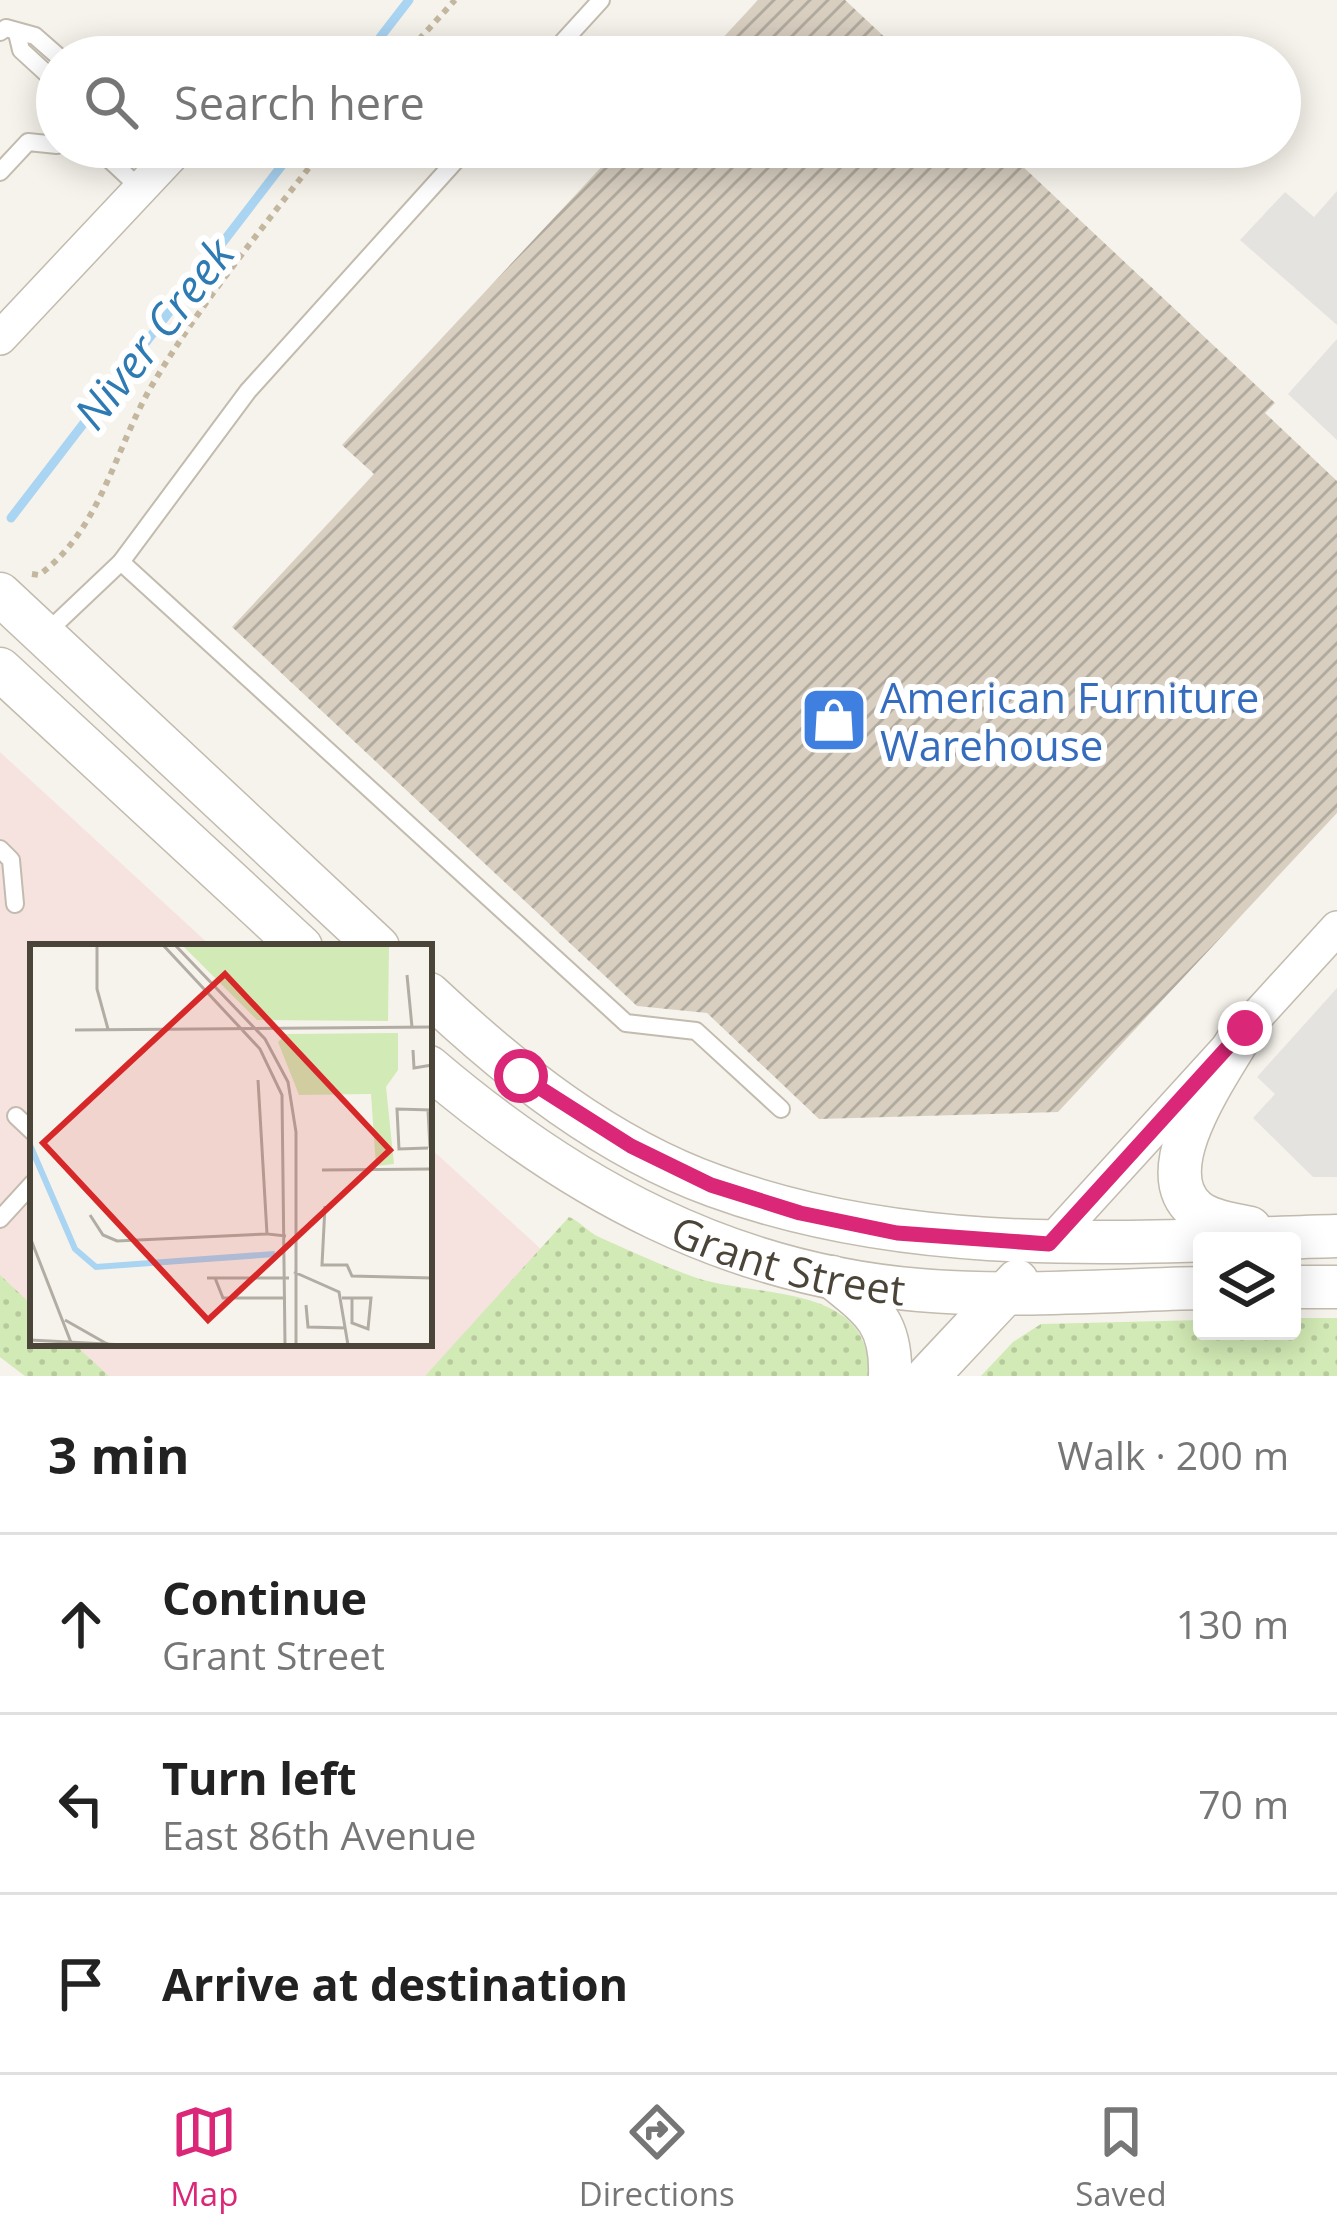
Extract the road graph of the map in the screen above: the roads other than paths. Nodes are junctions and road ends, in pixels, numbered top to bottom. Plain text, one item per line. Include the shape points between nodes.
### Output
1 (601, 0) edge
2 (9, 33) edge
3 (568, 36) edge
4 (36, 64) edge
5 (36, 143) edge
6 (118, 168) edge
7 (160, 168) edge
8 (449, 168) edge
9 (0, 172) edge
10 (141, 189) junction
11 (0, 338) edge
12 (122, 562) junction
13 (11, 583) edge
14 (0, 624) edge
15 (44, 635) junction
16 (0, 669) edge
17 (0, 849) edge
18 (15, 904) dead end
19 (1337, 928) edge
20 (298, 944) edge
21 (375, 944) edge
22 (432, 997) edge
23 (1245, 1028) junction
24 (432, 1069) edge
25 (781, 1109) dead end
26 (16, 1116) dead end
27 (30, 1129) edge
28 (30, 1186) edge
29 (0, 1219) edge
30 (1270, 1232) edge
31 (1337, 1236) edge
32 (1301, 1237) edge
33 (1193, 1240) edge
34 (1049, 1244) junction
35 (831, 1276) junction
36 (1301, 1287) edge
37 (1337, 1287) edge
38 (1193, 1288) edge
39 (1008, 1291) junction
40 (890, 1376) edge
41 (928, 1376) edge

1 - 3 lane
2 - 4 lane
5 - 9 lane
6 - 10 lane
7 - 10 street
8 - 12 lane via 248,392
10 - 11 street
12 - 15 lane
12 - 25 lane via 626,1023 696,1031
13 - 15 street
14 - 15 street
15 - 21 street
16 - 20 street
17 - 18 lane via 10,860
19 - 23 street
22 - 34 street, Grant Street via 521,1076 583,1118 711,1185 897,1233
23 - 30 street via 1180,1151 1179,1176 1197,1211
23 - 34 street
24 - 35 street, Grant Street via 579,1180 681,1229
26 - 27 lane
28 - 29 lane
31 - 32 street, Grant Street
33 - 34 street, Grant Street
34 - 39 street
35 - 39 street, Grant Street via 921,1291
35 - 40 street via 880,1319
36 - 37 street
38 - 39 street, Grant Street
39 - 41 street

